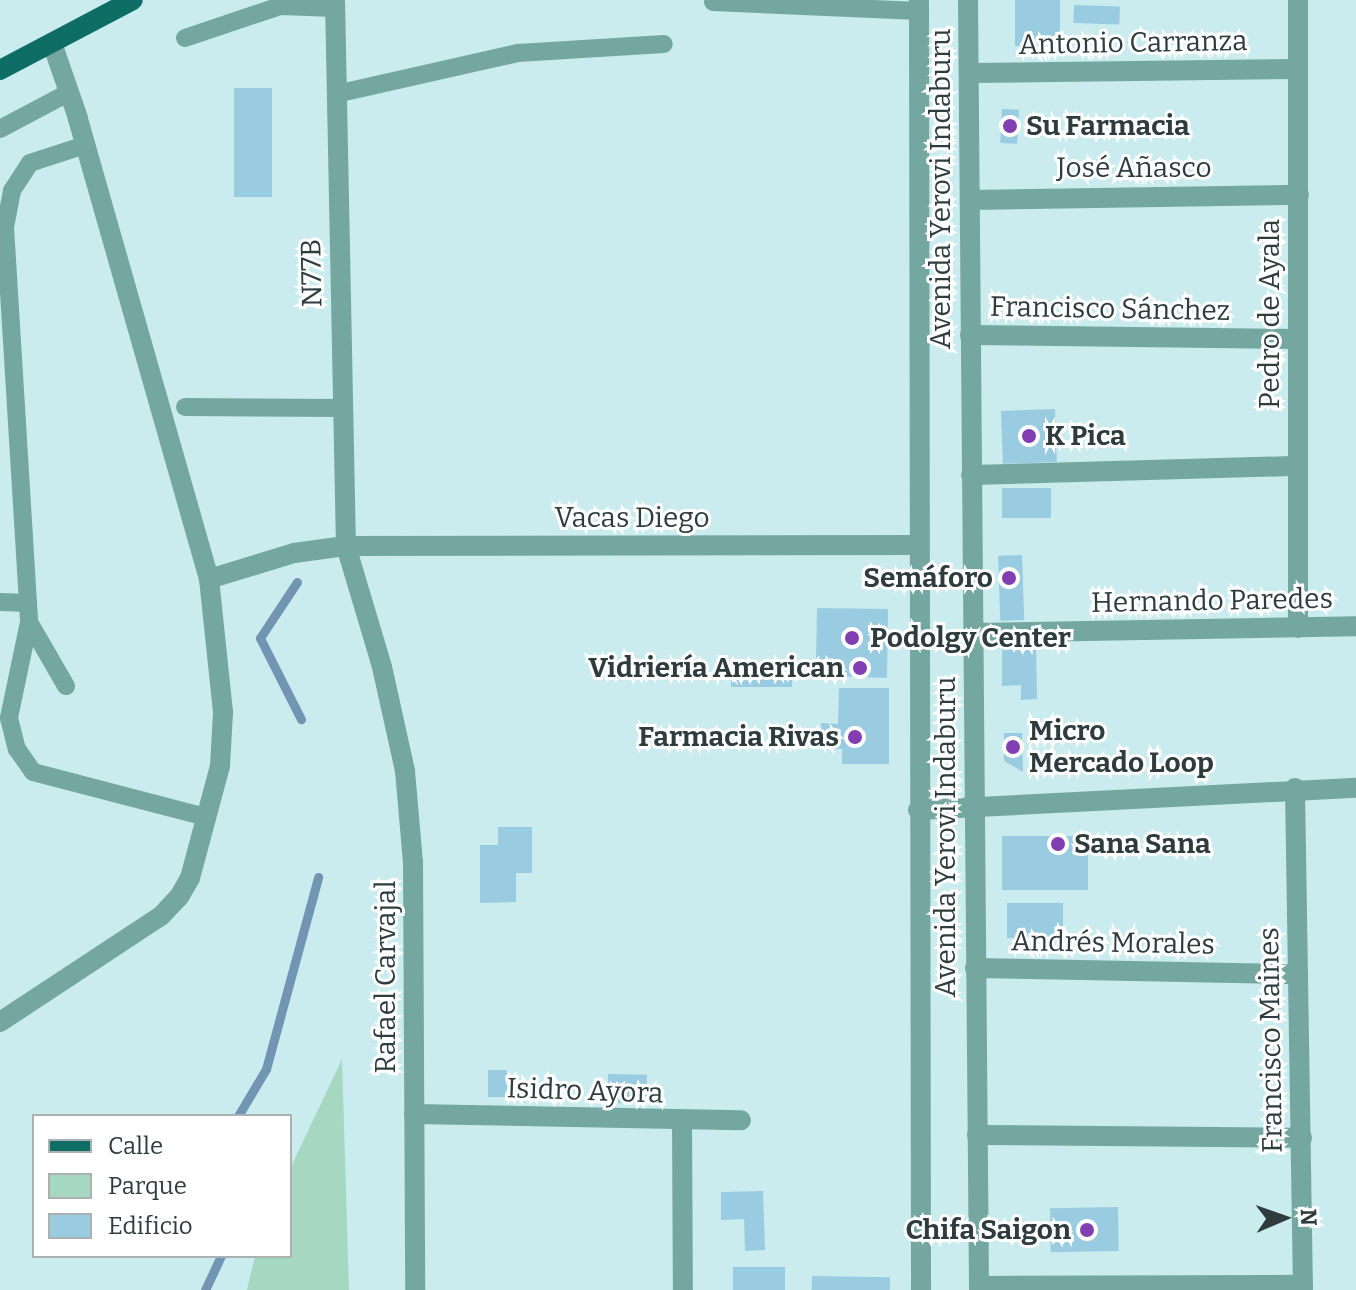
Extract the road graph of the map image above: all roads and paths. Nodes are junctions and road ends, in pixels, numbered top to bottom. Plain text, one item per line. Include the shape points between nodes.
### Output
1 (133, 0) edge
2 (968, 0) edge
3 (1298, 0) edge
4 (713, 2) dead end
5 (335, 4) edge
6 (834, 4) edge
7 (919, 6) edge
8 (185, 38) dead end
9 (664, 44) dead end
10 (53, 46) junction
11 (1298, 69) junction
12 (0, 70) edge
13 (969, 73) junction
14 (70, 92) junction
15 (336, 94) junction
16 (0, 129) edge
17 (85, 145) junction
18 (1299, 195) junction
19 (970, 200) junction
20 (4, 280) edge
21 (970, 335) junction
22 (1298, 339) junction
23 (185, 407) dead end
24 (343, 408) junction
25 (1298, 466) junction
26 (971, 475) junction
27 (919, 545) junction
28 (346, 546) junction
29 (209, 579) junction
30 (0, 602) edge
31 (28, 603) junction
32 (29, 622) junction
33 (1356, 626) edge
34 (1298, 628) junction
35 (973, 633) junction
36 (66, 686) dead end
37 (1295, 788) junction
38 (1356, 788) edge
39 (974, 808) junction
40 (918, 810) junction
41 (206, 817) junction
42 (975, 968) junction
43 (1298, 974) junction
44 (0, 1022) edge
45 (414, 1114) junction
46 (741, 1120) dead end
47 (682, 1121) junction
48 (977, 1135) junction
49 (1302, 1138) junction
50 (1303, 1287) edge
51 (979, 1288) edge
52 (415, 1290) edge
53 (683, 1290) edge
54 (921, 1290) edge

1 - 10 main road
2 - 13 street, Avenida Yerovi Indaburu
3 - 11 street, Pedro de Ayala
4 - 6 lane
5 - 8 lane via 280,6
5 - 15 street, N77B
6 - 7 lane
7 - 27 street, Avenida Yerovi Indaburu
9 - 15 lane via 518,53
10 - 12 main road
10 - 14 street
11 - 13 street, Antonio Carranza
11 - 18 street, Pedro de Ayala
13 - 19 street, Avenida Yerovi Indaburu
14 - 16 lane
14 - 17 street
15 - 24 street, N77B
17 - 20 lane via 30,163 12,191
17 - 29 street
18 - 19 street, José Añasco
18 - 22 street, Pedro de Ayala
19 - 21 street, Avenida Yerovi Indaburu
20 - 31 lane
21 - 22 street, Francisco Sánchez
21 - 26 street, Avenida Yerovi Indaburu
22 - 25 street, Pedro de Ayala
23 - 24 lane
24 - 28 street, N77B
25 - 26 street
25 - 34 street, Pedro de Ayala
26 - 35 street, Avenida Yerovi Indaburu
27 - 28 street, Vacas Diego
27 - 40 street, Avenida Yerovi Indaburu
28 - 29 street, Vacas Diego via 294,553
28 - 45 street, Rafael Carvajal via 382,667 405,771 413,862
29 - 41 street via 223,712 220,766
30 - 31 lane
31 - 32 lane
32 - 36 lane
32 - 41 lane via 9,718 17,749 33,772
33 - 34 street, Hernando Paredes
34 - 35 street, Hernando Paredes
35 - 39 street, Avenida Yerovi Indaburu
37 - 38 street
37 - 39 street
37 - 43 street, Francisco Maines
39 - 40 street
39 - 42 street, Avenida Yerovi Indaburu
40 - 54 street, Avenida Yerovi Indaburu
41 - 44 street via 190,878 161,916
42 - 43 street, Andrés Morales
42 - 48 street, Avenida Yerovi Indaburu
43 - 49 street, Francisco Maines
45 - 47 street, Isidro Ayora
45 - 52 street, Rafael Carvajal
46 - 47 street
47 - 53 street, Isidro Ayora
48 - 49 street
48 - 51 street, Avenida Yerovi Indaburu
49 - 50 street, Francisco Maines
50 - 51 street

